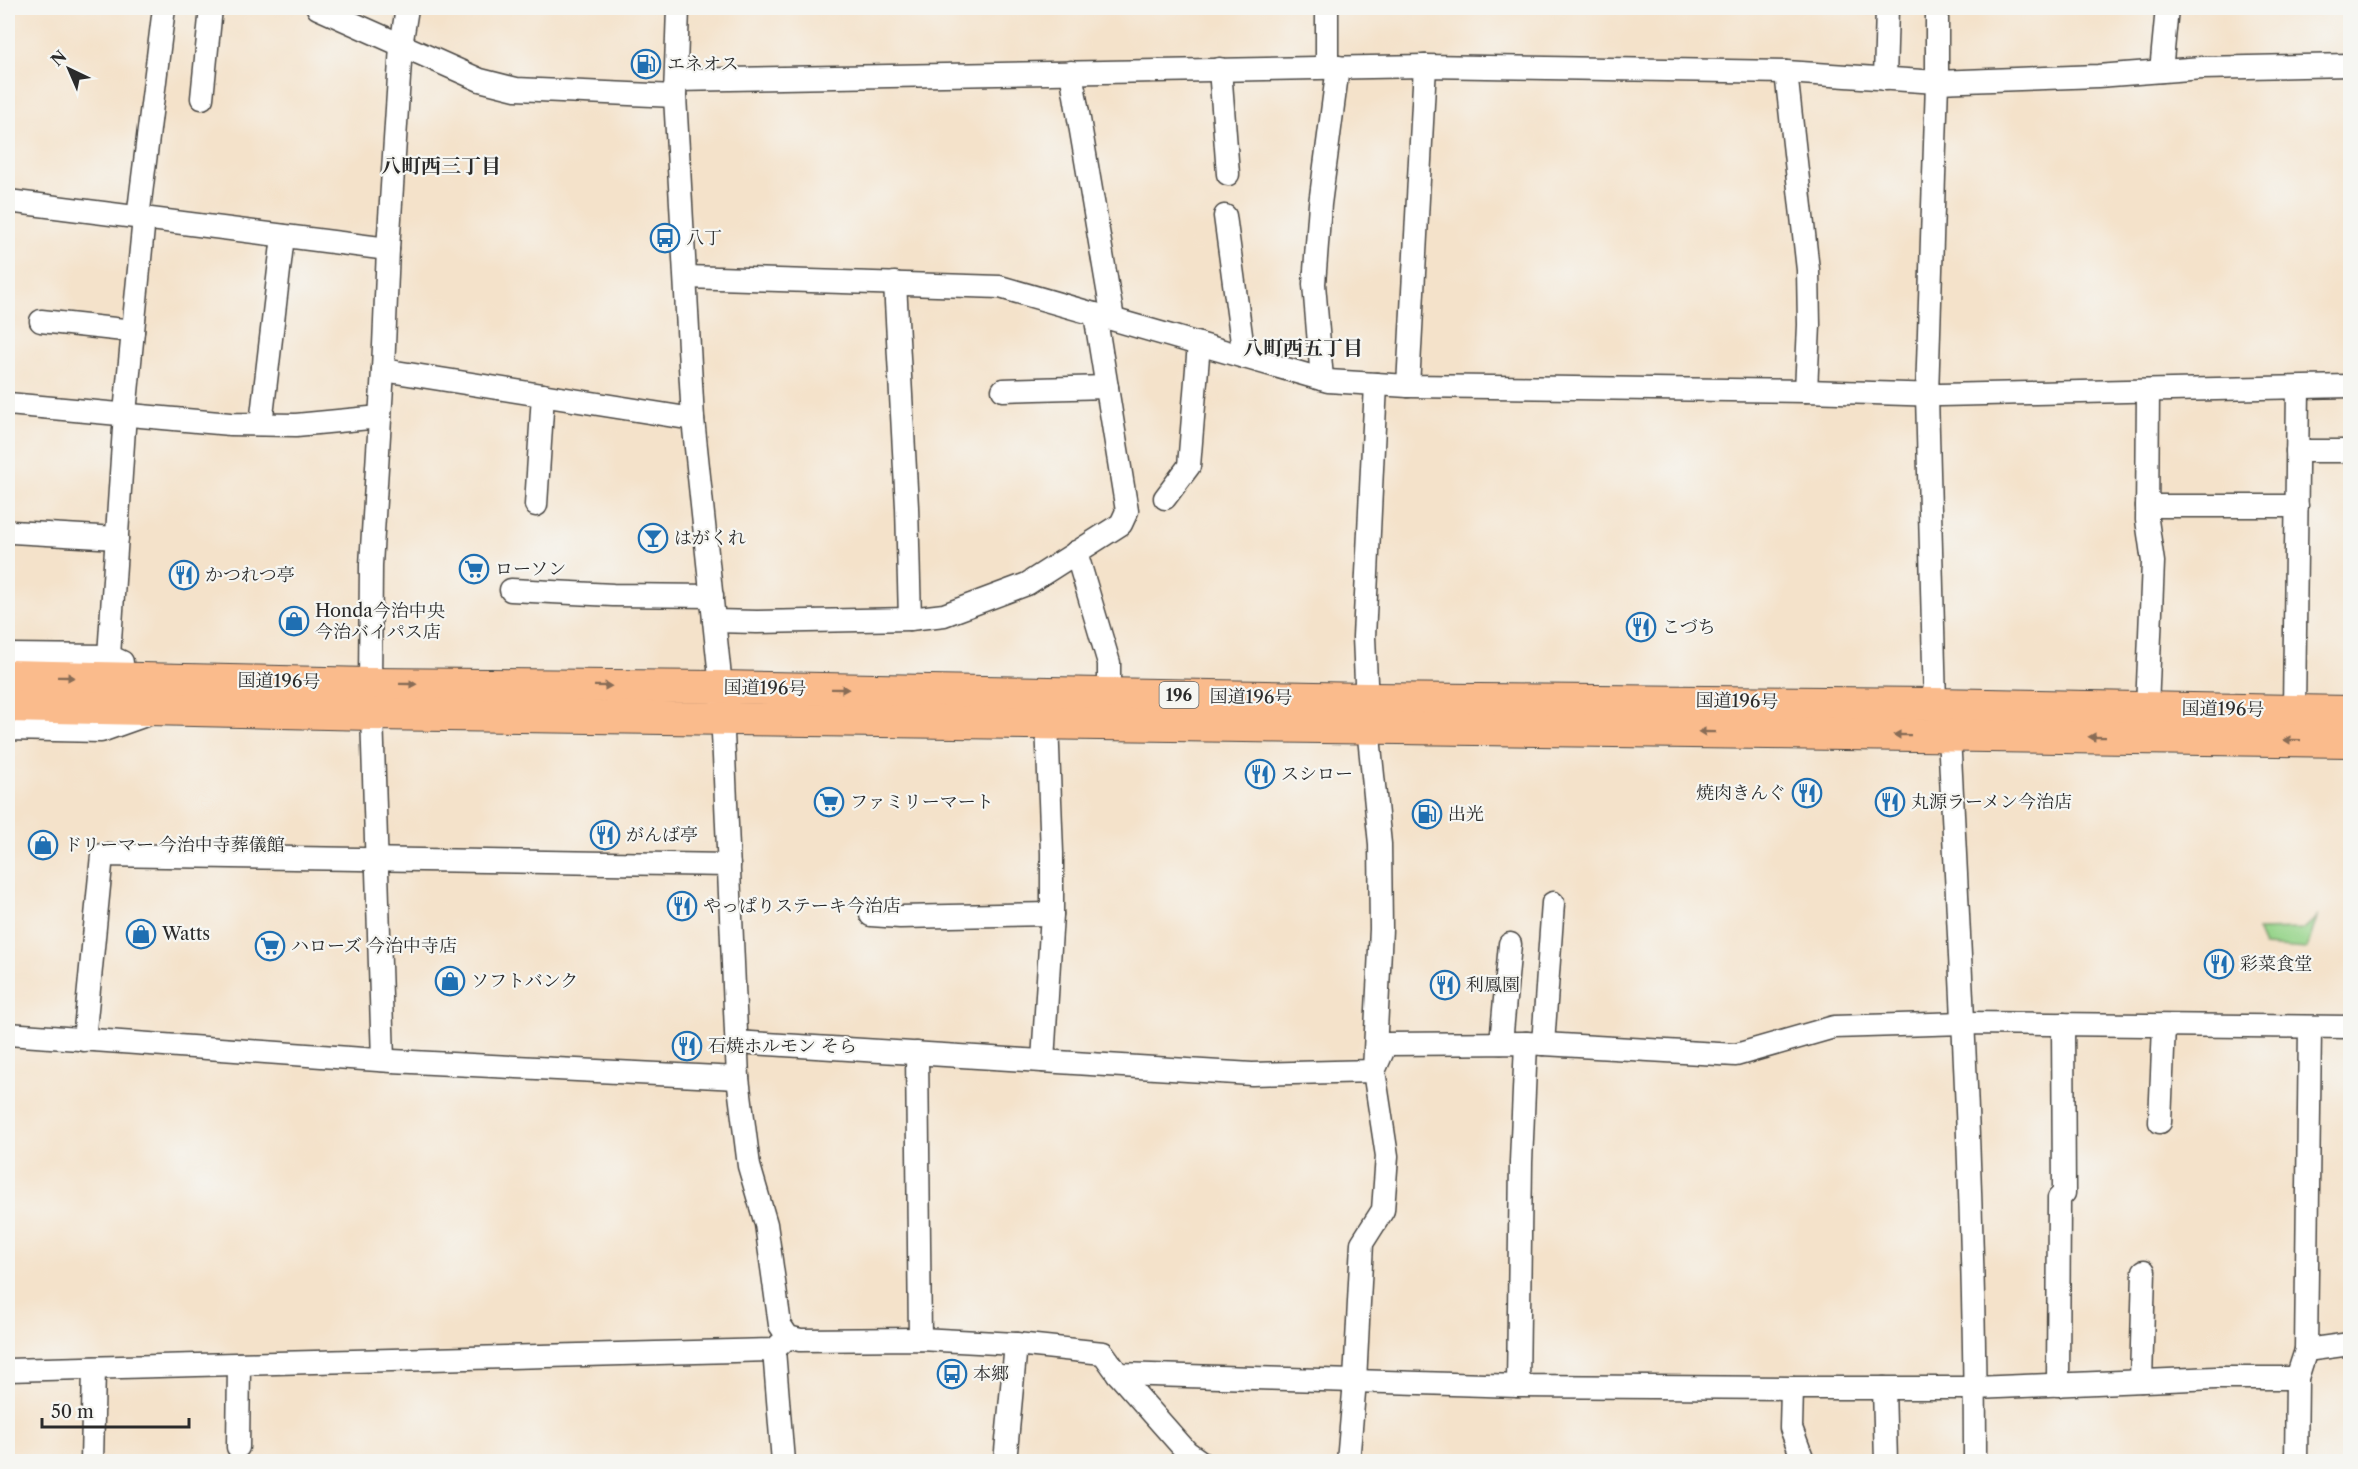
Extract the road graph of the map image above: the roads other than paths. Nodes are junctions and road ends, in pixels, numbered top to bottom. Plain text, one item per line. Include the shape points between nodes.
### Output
1 (164, 8) edge
2 (211, 8) edge
3 (318, 8) edge
4 (407, 8) edge
5 (678, 8) edge
6 (1328, 8) edge
7 (1887, 8) edge
8 (1937, 8) edge
9 (2167, 8) edge
10 (400, 46) junction
11 (2350, 65) edge
12 (1425, 66) junction
13 (1332, 67) junction
14 (1220, 69) junction
15 (2162, 71) junction
16 (1071, 72) junction
17 (1786, 72) junction
18 (1885, 79) junction
19 (1937, 82) junction
20 (675, 88) junction
21 (202, 98) dead end
22 (1228, 174) dead end
23 (8, 201) edge
24 (1225, 216) dead end
25 (141, 218) junction
26 (282, 236) junction
27 (388, 249) junction
28 (687, 277) junction
29 (895, 283) junction
30 (1104, 317) junction
31 (41, 321) dead end
32 (133, 331) junction
33 (1198, 344) junction
34 (1244, 357) junction
35 (383, 370) junction
36 (1322, 379) junction
37 (1376, 384) junction
38 (1408, 386) junction
39 (2350, 386) edge
40 (1107, 387) junction
41 (2298, 388) junction
42 (1003, 390) dead end
43 (1806, 391) junction
44 (2148, 391) junction
45 (543, 395) junction
46 (1927, 395) junction
47 (8, 404) edge
48 (125, 413) junction
49 (380, 417) junction
50 (693, 419) junction
51 (261, 424) junction
52 (2297, 451) junction
53 (2350, 451) edge
54 (1165, 498) dead end
55 (536, 505) dead end
56 (2147, 506) junction
57 (2297, 506) junction
58 (12, 532) dead end
59 (117, 538) junction
60 (1076, 552) junction
61 (511, 590) dead end
62 (712, 596) junction
63 (910, 619) junction
64 (714, 621) junction
65 (8, 655) edge
66 (109, 656) junction
67 (8, 676) edge
68 (162, 678) junction
69 (1108, 694) junction
70 (371, 699) junction
71 (722, 702) junction
72 (1935, 704) junction
73 (8, 706) edge
74 (2147, 708) junction
75 (165, 709) junction
76 (2294, 711) junction
77 (2350, 712) edge
78 (1368, 713) junction
79 (1047, 722) junction
80 (8, 729) edge
81 (1949, 735) junction
82 (2350, 741) edge
83 (376, 859) junction
84 (729, 865) junction
85 (1553, 903) dead end
86 (1052, 914) junction
87 (871, 915) dead end
88 (1510, 944) dead end
89 (1964, 1023) junction
90 (2063, 1024) junction
91 (2164, 1026) junction
92 (2350, 1027) edge
93 (2310, 1028) junction
94 (8, 1034) edge
95 (84, 1040) junction
96 (736, 1042) junction
97 (1501, 1043) junction
98 (1534, 1043) junction
99 (917, 1053) junction
100 (383, 1060) junction
101 (1043, 1061) junction
102 (1374, 1071) junction
103 (738, 1078) junction
104 (2160, 1122) dead end
105 (2144, 1272) dead end
106 (920, 1339) junction
107 (781, 1343) junction
108 (1016, 1344) junction
109 (2350, 1344) edge
110 (2306, 1350) junction
111 (239, 1364) junction
112 (94, 1368) junction
113 (8, 1370) edge
114 (1118, 1374) junction
115 (2297, 1378) junction
116 (1355, 1381) junction
117 (2141, 1381) junction
118 (2058, 1385) junction
119 (1518, 1386) junction
120 (1792, 1388) junction
121 (1884, 1388) junction
122 (1975, 1388) junction
123 (238, 1446) dead end
124 (1803, 1460) edge
125 (92, 1461) edge
126 (783, 1461) edge
127 (1005, 1461) edge
128 (1202, 1461) edge
129 (1348, 1461) edge
130 (1886, 1461) edge
131 (1976, 1461) edge
132 (2296, 1461) edge

1 - 25 street
2 - 21 street
3 - 10 street
4 - 10 street
5 - 20 street
6 - 13 street
7 - 18 street
8 - 19 street
9 - 15 street
10 - 20 street via 480,80 516,89
10 - 27 street
11 - 15 street
12 - 13 street
12 - 17 street
12 - 38 street
13 - 14 street
13 - 36 street via 1314,284
14 - 16 street
14 - 22 street
15 - 19 street
16 - 20 street
16 - 30 street via 1096,212
17 - 18 street
17 - 43 street via 1808,270
18 - 19 street
19 - 46 street
20 - 28 street
23 - 25 street
24 - 34 street
25 - 26 street
25 - 32 street
26 - 27 street
26 - 51 street
27 - 35 street
28 - 29 street
28 - 50 street
29 - 30 street via 999,286
29 - 63 street
30 - 33 street
30 - 40 street
31 - 32 street
32 - 48 street
33 - 34 street
33 - 54 street via 1189,466
34 - 36 street
35 - 45 street
35 - 49 street
36 - 37 street
37 - 38 street
37 - 78 street via 1364,637
38 - 43 street
39 - 41 street
40 - 42 street
40 - 60 street via 1126,511 1120,524
41 - 44 street
41 - 52 street
43 - 46 street
44 - 46 street
44 - 56 street
45 - 50 street
45 - 55 street
46 - 72 street
47 - 48 street
48 - 51 street
48 - 59 street
49 - 51 street via 296,425
49 - 70 street via 371,565
50 - 62 street
52 - 53 street
52 - 57 street
56 - 57 street
56 - 74 street via 2153,562
57 - 76 street
58 - 59 street
59 - 66 street
60 - 63 street via 1027,584 944,615
60 - 69 street via 1109,663
61 - 62 street
62 - 64 street
63 - 64 street
64 - 71 street
65 - 66 street
66 - 68 street
67 -> 68 highway, 国道196号 / 196
68 - 70 highway, 国道196号 / 196
71 -> 69 highway, 国道196号 / 196
69 - 78 highway, 国道196号 / 196
70 - 71 highway, 国道196号 / 196
70 - 75 highway, 国道196号 / 196
70 - 83 street
71 - 79 highway, 国道196号 / 196
71 - 84 street
72 - 74 highway, 国道196号 / 196
72 - 78 highway, 国道196号 / 196
72 - 81 street
73 - 75 highway, 国道196号 / 196
74 - 76 highway, 国道196号 / 196
75 - 80 street via 101,731
76 - 77 highway, 国道196号 / 196
78 - 79 highway, 国道196号 / 196
81 -> 78 highway, 国道196号 / 196
78 - 102 street via 1380,844 1381,928
79 - 86 street
82 -> 81 highway, 国道196号 / 196
81 - 89 street
83 - 84 street
83 - 95 street via 102,855
83 - 100 street
84 - 96 street
85 - 98 street
86 - 87 street
86 - 101 street
88 - 97 street
89 - 90 street
89 - 98 street via 1834,1027 1736,1055
89 - 122 street
90 - 91 street
90 - 118 street via 2064,1193 2059,1198
91 - 93 street
91 - 104 street
92 - 93 street
93 - 110 street
94 - 95 street
95 - 100 street
96 - 99 street
96 - 103 street
97 - 98 street
97 - 102 street via 1386,1044
98 - 119 street via 1521,1174
99 - 101 street
99 - 106 street
100 - 103 street
101 - 102 street via 1252,1074
102 - 116 street via 1387,1156 1383,1210 1362,1243
103 - 107 street via 749,1166 766,1224
105 - 117 street
106 - 107 street
106 - 108 street
107 - 111 street
107 - 126 street
108 - 114 street via 1103,1353
108 - 127 street
109 - 110 street
110 - 115 street
111 - 112 street
111 - 123 street
112 - 113 street
112 - 125 street
114 - 116 street
114 - 128 street via 1187,1452
115 - 117 street
115 - 132 street
116 - 119 street
116 - 129 street
117 - 118 street
118 - 122 street
119 - 120 street
120 - 121 street
120 - 124 street via 1791,1428
121 - 122 street
121 - 130 street
122 - 131 street

